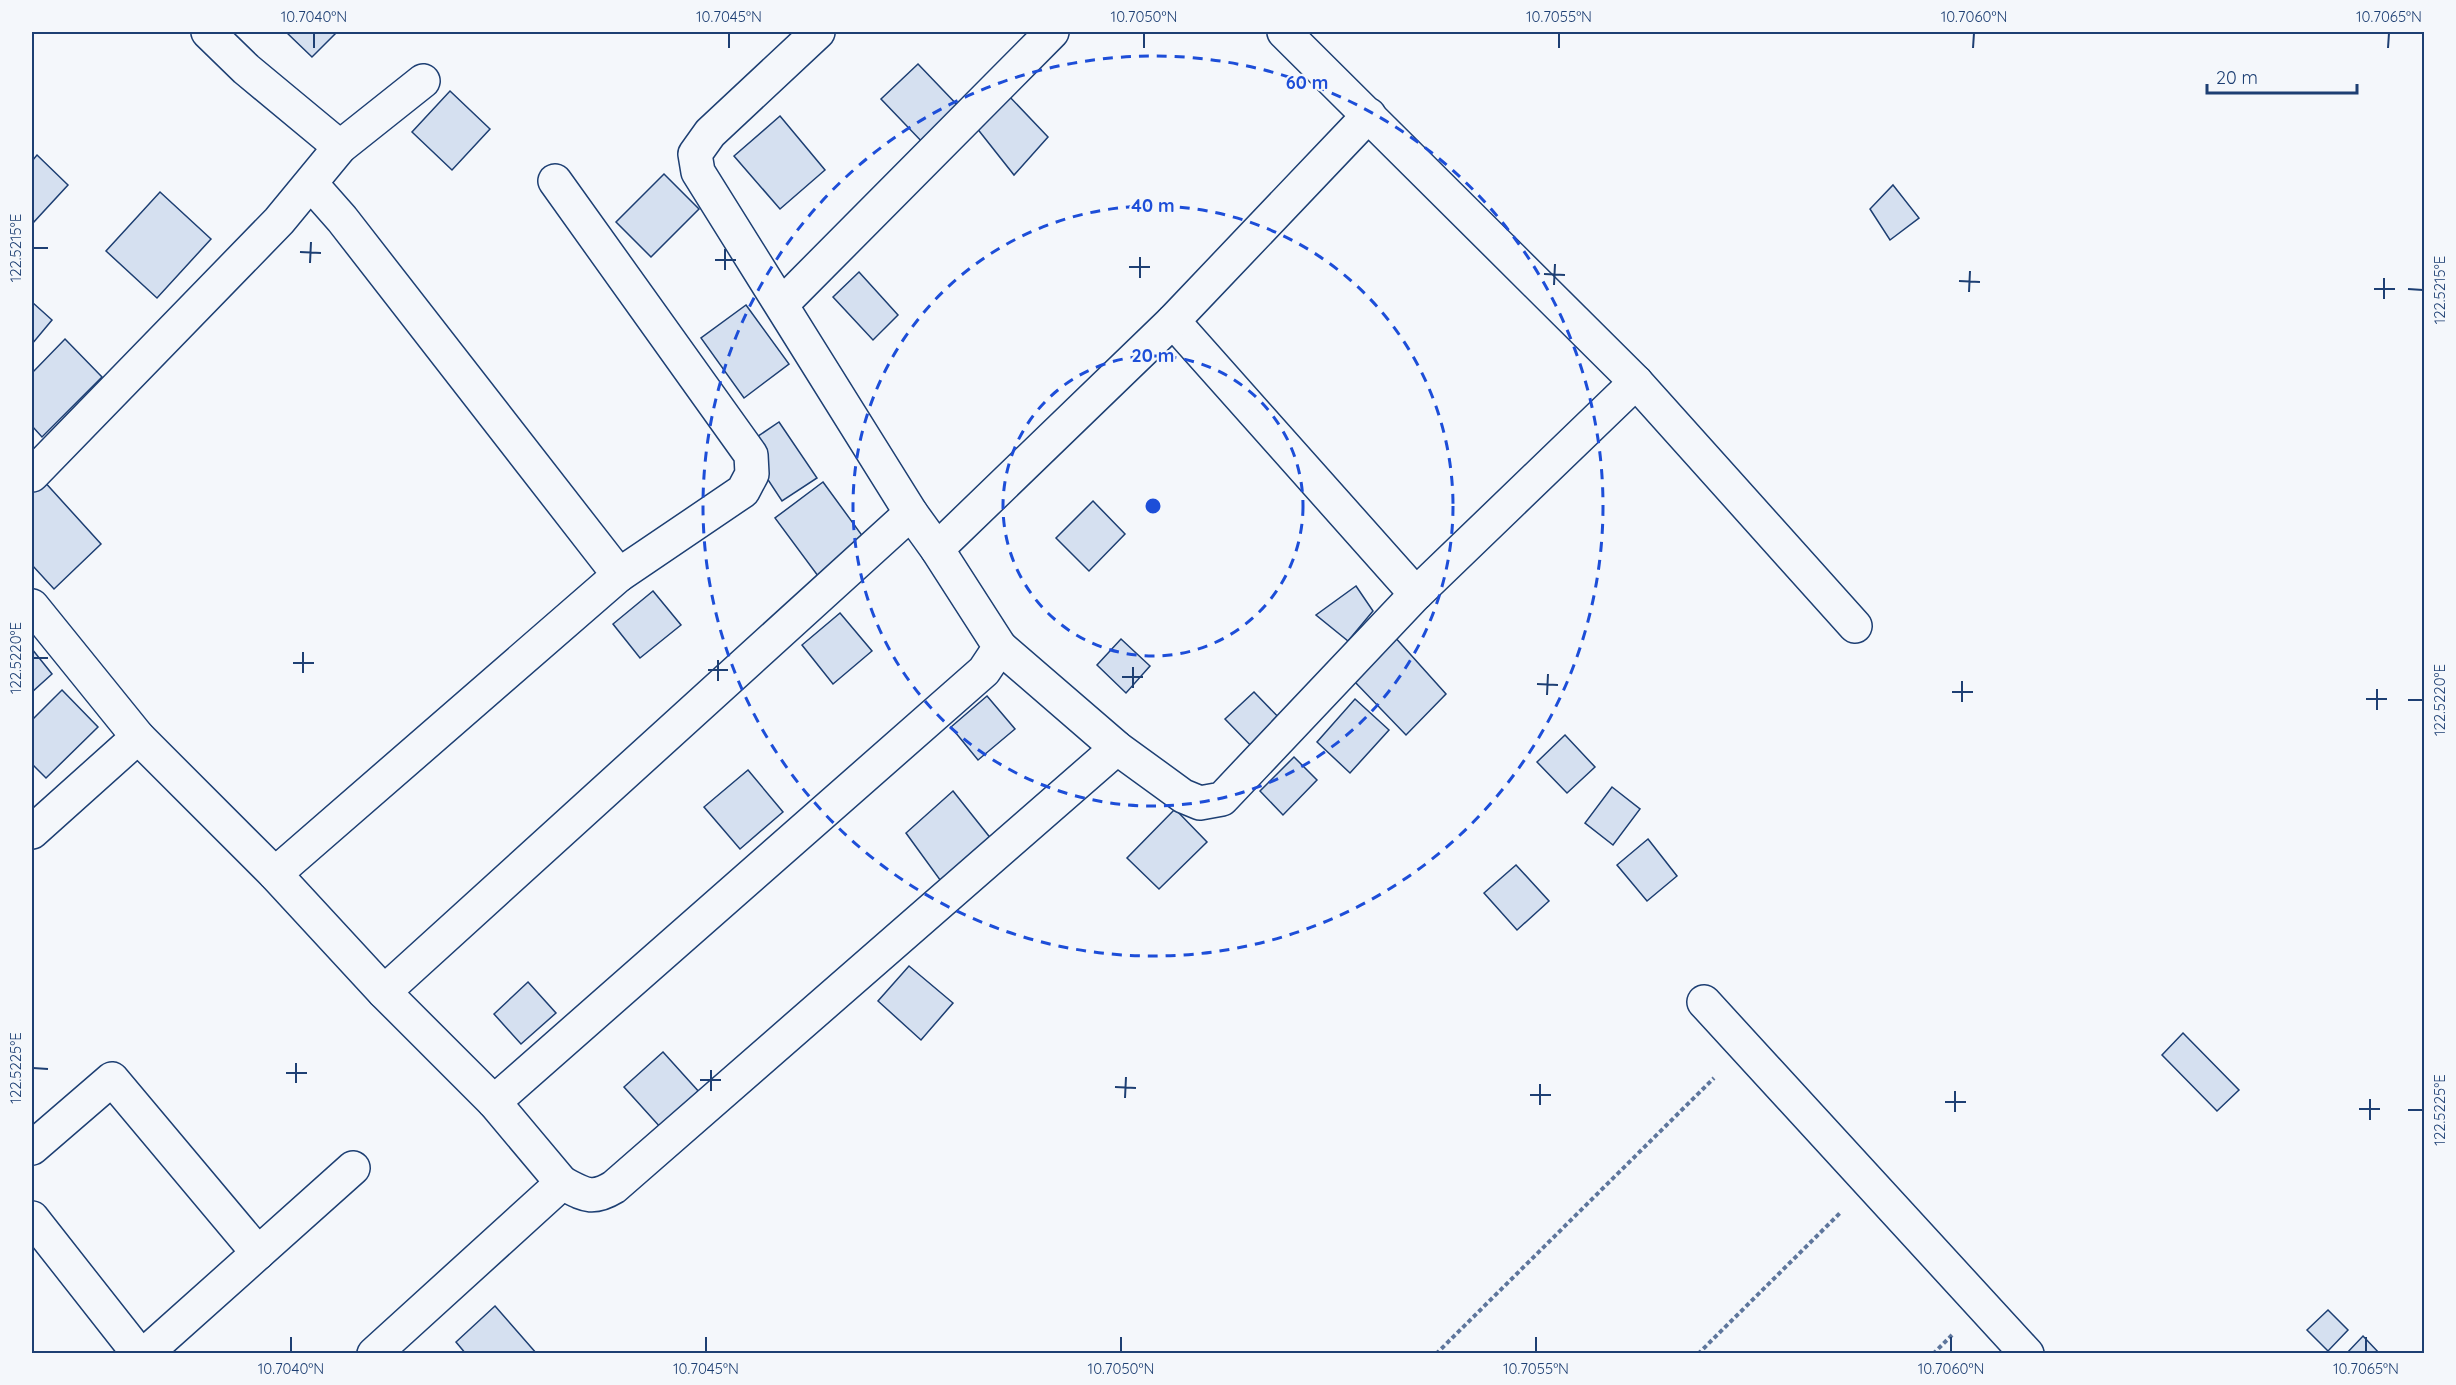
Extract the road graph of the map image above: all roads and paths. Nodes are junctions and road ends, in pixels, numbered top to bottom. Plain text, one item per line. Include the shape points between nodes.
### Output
1 (208, 32) edge
2 (818, 32) edge
3 (1052, 32) edge
4 (1284, 32) edge
5 (423, 81) dead end
6 (1369, 115) junction
7 (340, 147) junction
8 (555, 182) dead end
9 (312, 185) junction
10 (782, 304) junction
11 (1173, 321) junction
12 (1636, 382) junction
13 (32, 475) edge
14 (911, 513) junction
15 (938, 549) junction
16 (619, 575) junction
17 (1416, 594) junction
18 (32, 606) edge
19 (1856, 626) dead end
20 (1000, 647) junction
21 (138, 737) junction
22 (1117, 748) junction
23 (32, 832) edge
24 (275, 874) junction
25 (384, 992) junction
26 (1704, 1002) dead end
27 (1744, 1047) junction
28 (494, 1102) junction
29 (32, 1148) edge
30 (353, 1168) dead end
31 (562, 1183) junction
32 (1871, 1183) junction
33 (32, 1218) edge
34 (258, 1253) junction
35 (139, 1353) edge
36 (145, 1353) edge
37 (374, 1353) edge
38 (1436, 1353) edge
39 (1698, 1353) edge
40 (2027, 1353) edge

1 - 7 street
2 - 10 street via 710,133 696,154 699,172
3 - 10 street
4 - 6 street
5 - 7 street
6 - 11 street
6 - 12 street
7 - 9 street
8 - 16 street via 751,455 752,474 743,491
9 - 13 street
9 - 16 street
10 - 14 street
11 - 15 street
11 - 17 street
12 - 17 street
12 - 19 street
14 - 15 street
14 - 25 street
15 - 20 street
16 - 24 street
17 - 22 street via 1222,800 1200,803 1183,796
18 - 21 street
20 - 22 street
20 - 28 street via 984,671
21 - 23 street
21 - 24 street
22 - 31 street via 614,1187 601,1195 588,1196
24 - 25 street
25 - 28 street
26 - 27 street
27 - 32 street
27 - 38 path
28 - 31 street
29 - 34 street via 112,1079
30 - 34 street
31 - 37 street
32 - 39 path
32 - 40 street
33 - 35 street
34 - 36 street

